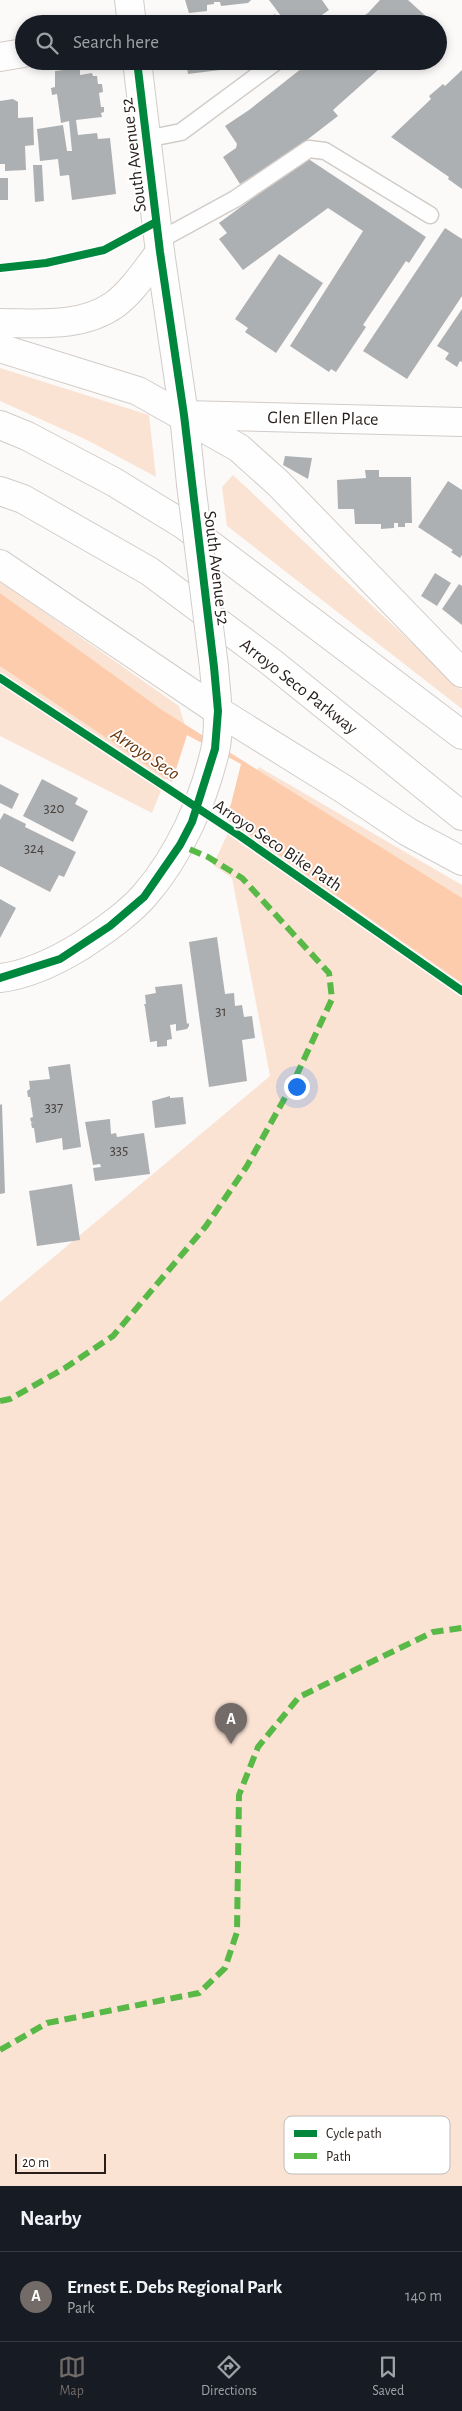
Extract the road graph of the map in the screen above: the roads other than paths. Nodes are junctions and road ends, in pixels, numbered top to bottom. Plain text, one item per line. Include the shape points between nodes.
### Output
1 (129, 0) edge
2 (131, 15) edge
3 (15, 54) edge
4 (0, 57) edge
5 (138, 70) edge
6 (265, 70) edge
7 (146, 139) junction
8 (430, 215) dead end
9 (159, 246) junction
10 (0, 323) edge
11 (0, 348) edge
12 (184, 415) junction
13 (462, 422) edge
14 (0, 424) edge
15 (0, 491) edge
16 (0, 564) edge
17 (462, 673) edge
18 (218, 711) junction
19 (462, 735) edge
20 (462, 816) edge
21 (462, 862) edge
22 (0, 978) edge

1 - 2 main road
3 - 4 main road
5 - 7 main road, South Avenue 52
6 - 7 lane via 181,132
7 - 9 main road, South Avenue 52
8 - 9 lane via 325,151 309,149
9 - 10 main road via 132,286 114,305 89,318 60,323
9 - 12 main road, South Avenue 52
11 - 12 main road via 138,391
12 - 13 main road, Glen Ellen Place
12 - 17 main road via 240,448 279,484
12 - 18 main road, South Avenue 52, bridge
14 - 19 main road via 114,482 184,525
15 - 20 main road, Arroyo Seco Parkway via 23,499 150,571 271,662
16 - 18 main road
18 - 21 main road via 408,832
18 - 22 main road, South Avenue 52 via 215,749 192,822 144,896 110,926 60,959

